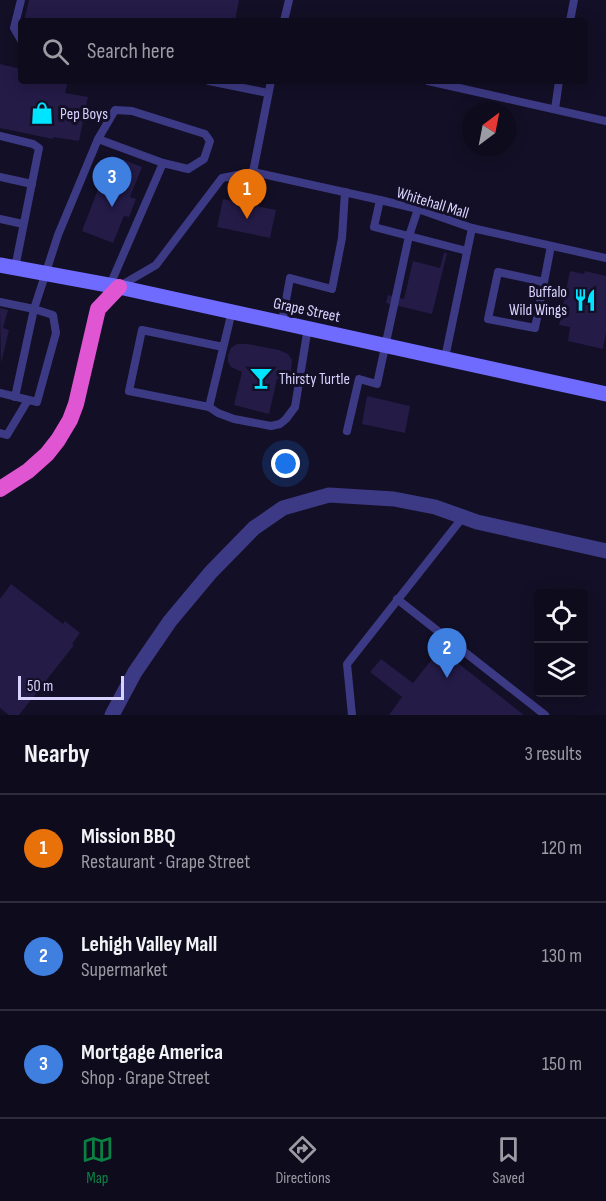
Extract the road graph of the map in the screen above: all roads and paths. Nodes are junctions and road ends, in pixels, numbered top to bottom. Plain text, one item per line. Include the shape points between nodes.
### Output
1 (21, 0) edge
2 (289, 0) edge
3 (574, 0) edge
4 (285, 18) edge
5 (571, 18) edge
6 (18, 37) edge
7 (224, 84) edge
8 (270, 84) edge
9 (444, 84) edge
10 (559, 84) edge
11 (268, 93) junction
12 (555, 109) junction
13 (606, 121) edge
14 (0, 136) edge
15 (98, 139) junction
16 (163, 162) junction
17 (253, 172) junction
18 (0, 177) edge
19 (32, 184) junction
20 (345, 192) junction
21 (380, 200) junction
22 (418, 209) junction
23 (0, 219) edge
24 (23, 224) junction
25 (472, 228) junction
26 (409, 236) junction
27 (551, 246) junction
28 (467, 251) junction
29 (606, 258) edge
30 (7, 266) edge
31 (46, 274) junction
32 (544, 282) junction
33 (114, 286) junction
34 (0, 302) edge
35 (34, 309) junction
36 (232, 311) junction
37 (282, 322) junction
38 (308, 327) junction
39 (385, 345) junction
40 (224, 347) junction
41 (445, 358) junction
42 (0, 393) edge
43 (606, 394) edge
44 (15, 397) junction
45 (28, 400) junction
46 (209, 407) junction
47 (347, 431) dead end
48 (0, 433) edge
49 (0, 489) edge
50 (463, 517) junction
51 (606, 550) edge
52 (397, 599) junction
53 (112, 715) edge
54 (352, 715) edge
55 (545, 715) edge

1 - 6 lane via 14,28
2 - 4 lane
3 - 5 lane
7 - 11 lane
8 - 11 lane
9 - 12 lane
10 - 12 lane
11 - 17 lane
12 - 13 lane
14 - 19 lane via 39,148
15 - 16 lane
15 - 16 lane via 115,110 132,111 204,134 210,141 204,159 188,169
15 - 31 lane via 58,234
16 - 33 lane
17 - 20 lane, Whitehall Mall
17 - 33 lane, Whitehall Mall via 222,178 156,265
18 - 19 lane
19 - 24 lane
20 - 21 lane, Whitehall Mall
20 - 37 lane via 342,238 332,289 290,278
21 - 22 lane, Whitehall Mall
21 - 26 lane via 374,227
22 - 25 lane, Whitehall Mall
22 - 26 lane
23 - 24 lane
24 - 30 lane
25 - 27 lane, Whitehall Mall
25 - 28 lane
26 - 28 lane
26 - 39 lane
27 - 29 lane, Whitehall Mall
27 - 32 lane
28 - 41 lane
30 - 31 main road, Grape Street
31 - 33 main road, Grape Street
31 - 35 lane
32 - 32 lane via 534,328 488,319 498,272
33 - 36 main road, Grape Street
33 - 49 highway via 98,309 70,420 47,454
34 - 35 lane
35 - 44 lane
35 - 45 lane via 53,315 56,333 37,402
36 - 37 main road, Grape Street
36 - 40 lane
37 - 38 main road, Grape Street
38 - 39 main road, Grape Street
38 - 46 lane via 295,408 280,424 234,419
39 - 41 main road, Grape Street
39 - 47 lane via 377,384 359,379
40 - 46 lane
40 - 46 lane via 142,330 129,391
41 - 43 main road, Grape Street
42 - 44 lane
44 - 45 lane
45 - 48 lane via 7,435
50 - 51 street
50 - 52 lane
50 - 53 street via 394,499 329,495 283,508 254,528 170,621 135,672
52 - 54 lane via 347,664
52 - 55 lane

